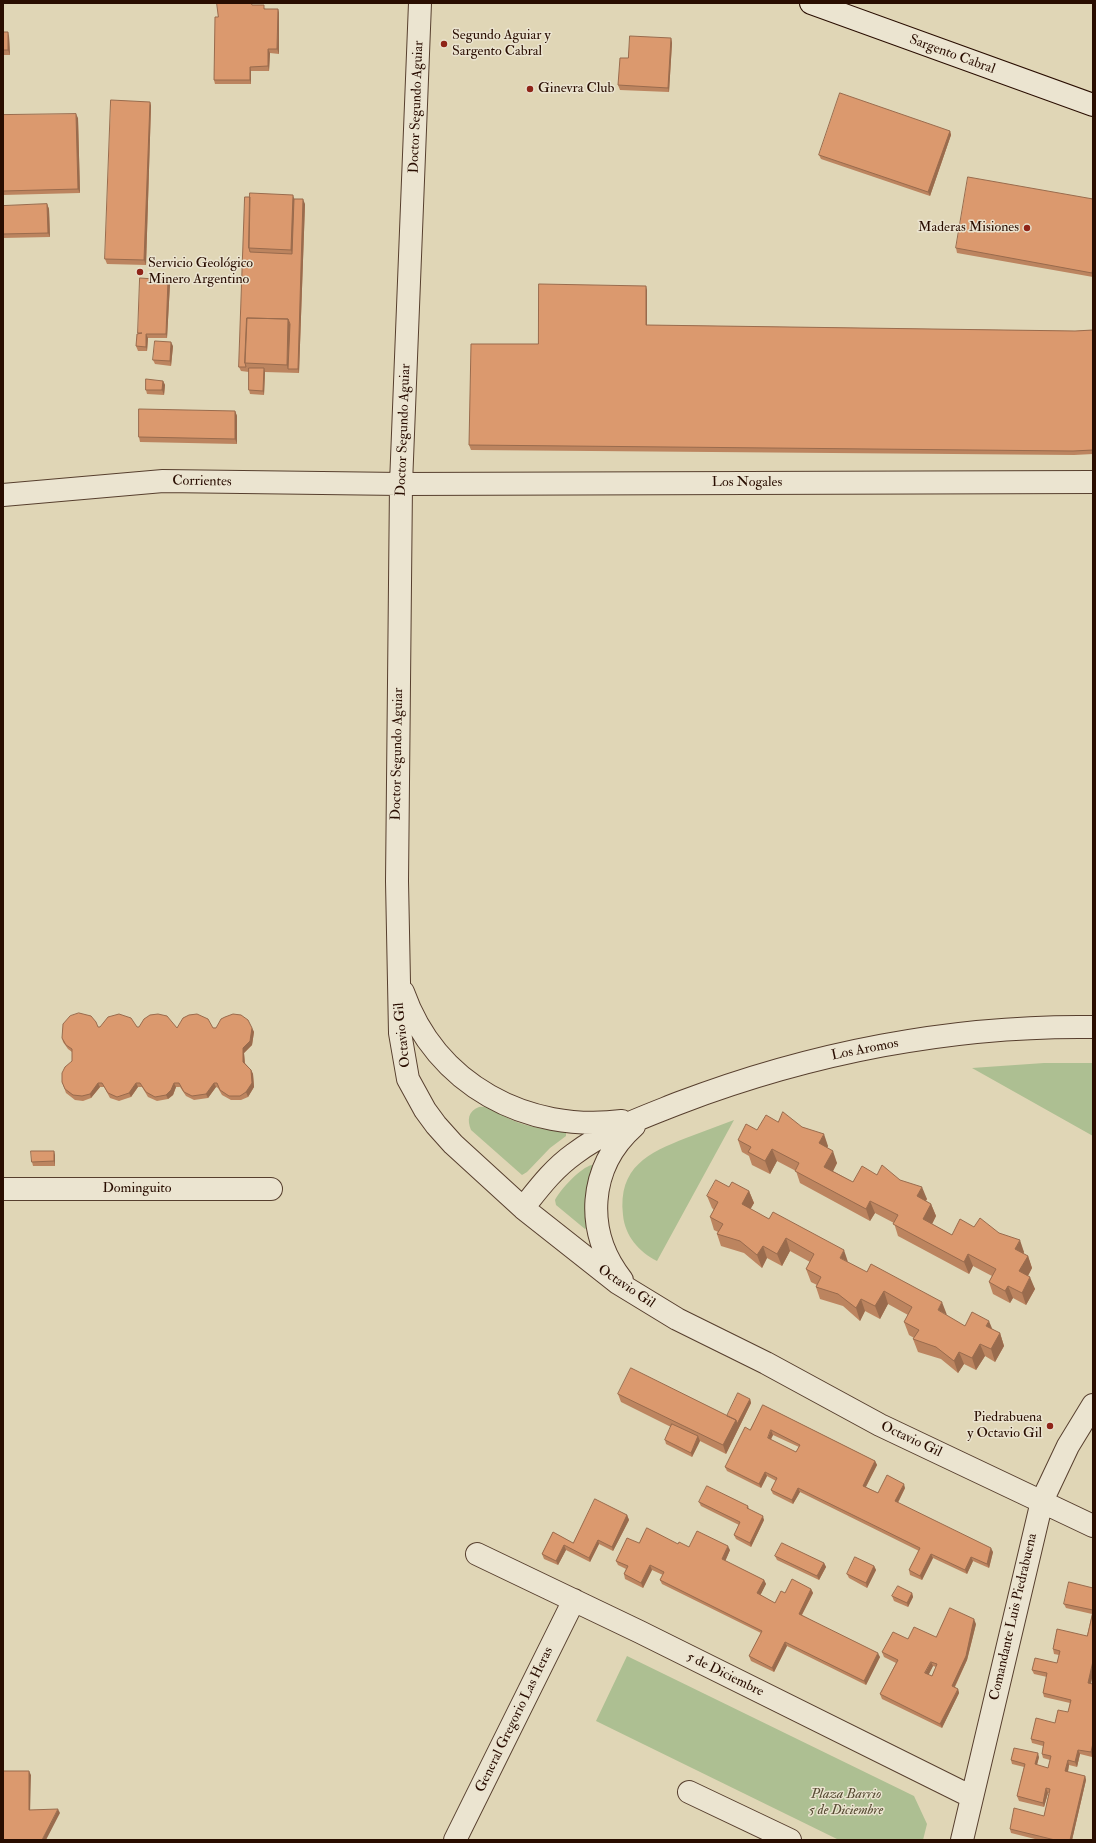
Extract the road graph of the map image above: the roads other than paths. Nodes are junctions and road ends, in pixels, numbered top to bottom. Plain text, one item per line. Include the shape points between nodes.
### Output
1 (420, 3) edge
2 (811, 3) edge
3 (1093, 106) edge
4 (1093, 482) edge
5 (401, 484) junction
6 (3, 495) edge
7 (397, 858) joint
8 (399, 979) junction
9 (1093, 1027) edge
10 (646, 1117) junction
11 (3, 1189) edge
12 (272, 1189) dead end
13 (524, 1208) junction
14 (641, 1299) junction
15 (1093, 1405) edge
16 (1042, 1501) junction
17 (1093, 1526) edge
18 (477, 1554) dead end
19 (574, 1600) junction
20 (689, 1792) dead end
21 (972, 1797) junction
22 (455, 1840) edge
23 (790, 1840) edge
24 (962, 1840) edge

1 - 5 street, Doctor Segundo Aguiar
2 - 3 street, Sargento Cabral
4 - 5 street, Los Nogales
5 - 6 street, Corrientes via 163,481
5 - 7 street, Doctor Segundo Aguiar
7 - 8 street, Octavio Gil
8 - 10 street, Los Aromos via 415,1020 443,1060 495,1100 538,1117 572,1123 604,1123
8 - 13 street, Octavio Gil via 401,1045 408,1079 436,1125 453,1144
9 - 10 street, Los Aromos via 971,1033 899,1043 816,1059 714,1090
10 - 13 street, Los Aromos via 599,1138 574,1154 549,1175
10 - 14 street, Los Aromos via 625,1135 613,1150 601,1176 596,1202 597,1226 610,1264
11 - 12 street, Dominguito
13 - 14 street, Octavio Gil via 593,1265
14 - 16 street, Octavio Gil via 880,1425
15 - 16 street, Comandante Luis Piedrabuena via 1068,1446
16 - 17 street, Octavio Gil
16 - 21 street, Comandante Luis Piedrabuena
18 - 19 street, 5 de Diciembre
19 - 21 street, 5 de Diciembre
19 - 22 street, General Gregorio Las Heras
20 - 23 street
21 - 24 street, Comandante Luis Piedrabuena

